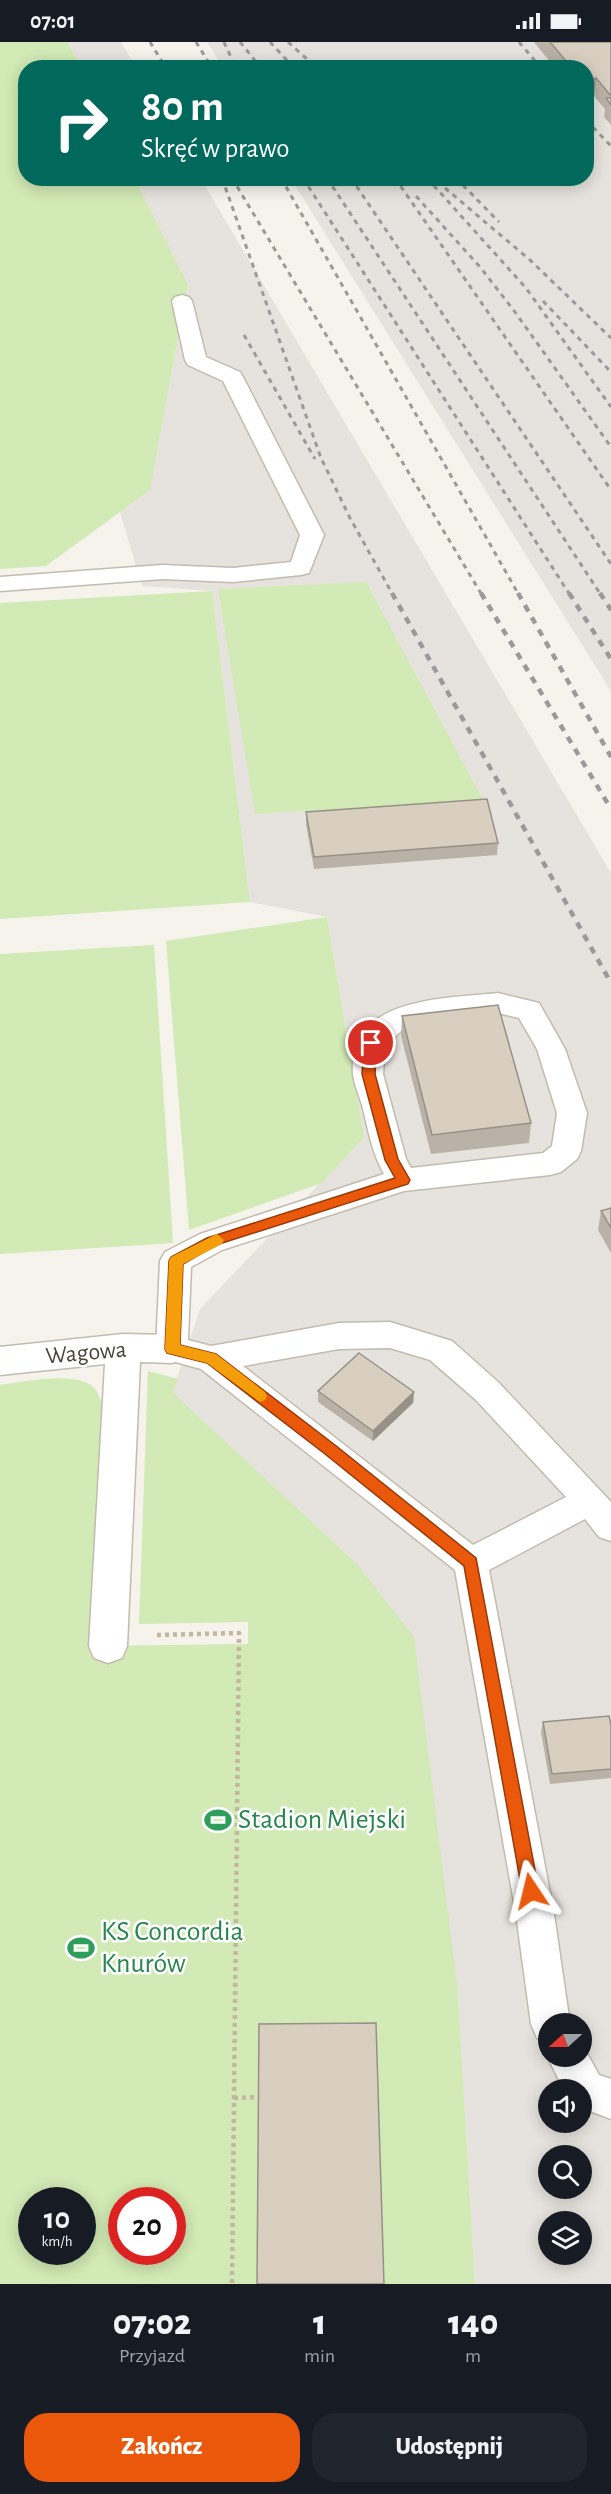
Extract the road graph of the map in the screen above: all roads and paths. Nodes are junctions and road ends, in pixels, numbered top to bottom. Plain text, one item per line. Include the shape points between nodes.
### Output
1 (182, 301) dead end
2 (0, 584) edge
3 (403, 1180) junction
4 (123, 1348) junction
5 (172, 1349) junction
6 (211, 1359) junction
7 (0, 1361) edge
8 (590, 1500) junction
9 (611, 1527) edge
10 (471, 1563) junction
11 (108, 1641) joint
12 (549, 2013) edge
13 (573, 2067) edge
14 (259, 2097) edge
15 (234, 2098) junction
16 (611, 2099) edge
17 (232, 2284) edge

1 - 2 lane via 196,360 232,377 312,535 301,568 233,575 162,572
3 - 3 lane via 550,1164 566,1151 572,1113 551,1049 529,1010 498,1003 411,1013 393,1022 371,1043 368,1074 391,1160
3 - 5 lane via 212,1242 176,1261
4 - 5 street, Wagowa
4 - 7 street, Wagowa
4 - 11 street
5 - 6 lane
6 - 8 lane via 339,1336 390,1335 441,1350 487,1391
6 - 10 lane
8 - 9 lane
8 - 10 lane
10 - 12 lane
11 - 15 path via 239,1633
13 - 16 lane via 586,2090
14 - 15 path
15 - 17 path

